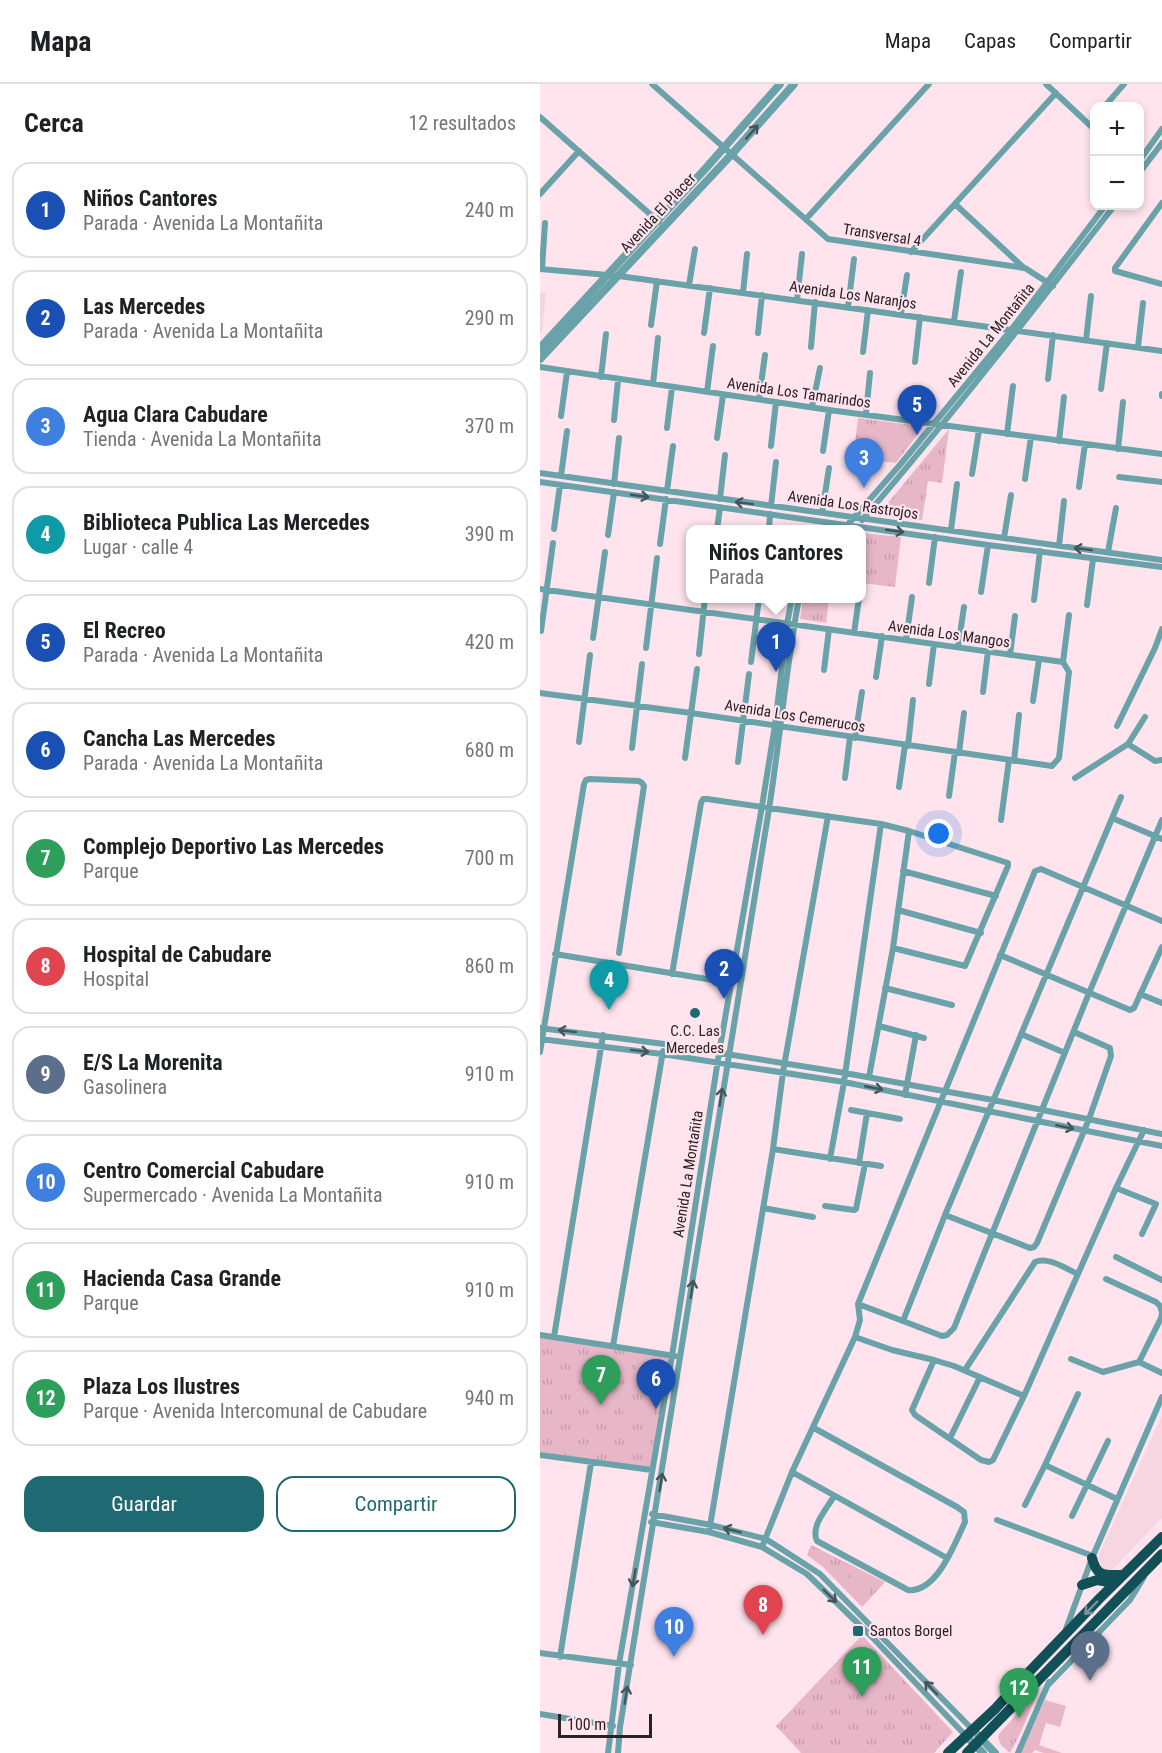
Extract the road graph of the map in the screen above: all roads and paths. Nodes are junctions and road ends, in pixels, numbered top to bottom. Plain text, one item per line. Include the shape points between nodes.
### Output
1 (652, 84) edge
2 (780, 84) edge
3 (794, 84) edge
4 (929, 84) edge
5 (1046, 84) edge
6 (1124, 84) edge
7 (1056, 93) junction
8 (1108, 102) edge
9 (540, 117) edge
10 (1090, 121) edge
11 (1162, 129) edge
12 (1162, 143) edge
13 (724, 147) junction
14 (579, 151) junction
15 (732, 154) junction
16 (1143, 156) edge
17 (1144, 167) edge
18 (540, 194) edge
19 (1162, 203) edge
20 (955, 204) junction
21 (1102, 210) edge
22 (1111, 210) edge
23 (806, 219) junction
24 (546, 223) dead end
25 (661, 224) junction
26 (695, 249) dead end
27 (911, 252) junction
28 (747, 254) dead end
29 (802, 254) dead end
30 (854, 259) dead end
31 (1025, 268) junction
32 (541, 269) edge
33 (961, 272) dead end
34 (608, 275) junction
35 (907, 275) dead end
36 (618, 276) junction
37 (657, 281) junction
38 (1050, 284) junction
39 (1162, 284) edge
40 (689, 285) junction
41 (710, 288) junction
42 (743, 293) junction
43 (762, 295) junction
44 (1091, 296) dead end
45 (797, 300) junction
46 (815, 302) junction
47 (1143, 303) dead end
48 (848, 307) junction
49 (868, 310) junction
50 (902, 314) junction
51 (920, 316) junction
52 (954, 321) junction
53 (651, 325) dead end
54 (1015, 331) junction
55 (704, 333) dead end
56 (758, 333) dead end
57 (606, 334) dead end
58 (1053, 335) junction
59 (658, 338) dead end
60 (1086, 340) junction
61 (1107, 343) junction
62 (713, 346) dead end
63 (811, 347) dead end
64 (1138, 347) junction
65 (540, 348) edge
66 (1162, 351) edge
67 (863, 352) dead end
68 (765, 355) dead end
69 (540, 359) edge
70 (915, 362) dead end
71 (540, 368) edge
72 (819, 368) dead end
73 (567, 372) junction
74 (870, 373) dead end
75 (601, 377) junction
76 (1048, 379) dead end
77 (618, 380) junction
78 (653, 384) junction
79 (1013, 386) dead end
80 (672, 387) junction
81 (1101, 389) dead end
82 (707, 392) junction
83 (723, 394) junction
84 (1064, 397) dead end
85 (759, 399) junction
86 (776, 402) junction
87 (1123, 402) dead end
88 (813, 407) junction
89 (830, 410) junction
90 (866, 414) junction
91 (561, 416) dead end
92 (614, 420) dead end
93 (934, 424) junction
94 (942, 425) junction
95 (667, 428) dead end
96 (979, 430) junction
97 (567, 431) dead end
98 (1007, 434) junction
99 (1031, 437) junction
100 (619, 438) dead end
101 (717, 438) dead end
102 (1059, 441) junction
103 (1085, 444) junction
104 (673, 446) dead end
105 (771, 446) dead end
106 (1118, 449) junction
107 (824, 451) dead end
108 (1162, 454) edge
109 (725, 455) dead end
110 (776, 462) dead end
111 (829, 468) dead end
112 (540, 473) edge
113 (972, 474) dead end
114 (561, 476) junction
115 (1119, 477) dead end
116 (1024, 479) dead end
117 (540, 482) edge
118 (1162, 482) edge
119 (614, 484) junction
120 (957, 484) dead end
121 (560, 485) junction
122 (1079, 487) dead end
123 (667, 491) junction
124 (614, 492) junction
125 (1011, 495) dead end
126 (666, 499) junction
127 (1064, 501) dead end
128 (720, 503) junction
129 (771, 506) junction
130 (1116, 508) dead end
131 (822, 513) junction
132 (770, 514) junction
133 (854, 516) junction
134 (863, 518) junction
135 (718, 525) edge
136 (769, 525) edge
137 (833, 525) edge
138 (847, 525) edge
139 (857, 525) edge
140 (866, 529) edge
141 (554, 530) dead end
142 (951, 530) junction
143 (608, 535) dead end
144 (935, 537) junction
145 (1004, 538) junction
146 (553, 543) dead end
147 (660, 544) dead end
148 (988, 545) junction
149 (1059, 546) junction
150 (1040, 551) junction
151 (605, 552) dead end
152 (1108, 552) junction
153 (657, 558) dead end
154 (1093, 559) junction
155 (1162, 560) edge
156 (1162, 567) edge
157 (930, 583) dead end
158 (543, 590) edge
159 (981, 592) dead end
160 (599, 597) junction
161 (912, 597) dead end
162 (1034, 600) dead end
163 (705, 603) edge
164 (758, 603) edge
165 (792, 603) edge
166 (797, 603) edge
167 (858, 603) edge
168 (651, 604) junction
169 (1087, 605) dead end
170 (964, 607) dead end
171 (704, 612) junction
172 (1069, 615) dead end
173 (1015, 616) dead end
174 (756, 619) junction
175 (790, 624) junction
176 (829, 629) junction
177 (1162, 630) edge
178 (541, 631) edge
179 (854, 633) junction
180 (882, 636) junction
181 (593, 638) dead end
182 (906, 640) junction
183 (934, 644) junction
184 (958, 647) junction
185 (646, 648) dead end
186 (988, 651) junction
187 (699, 654) dead end
188 (590, 655) dead end
189 (1010, 655) junction
190 (1039, 659) junction
191 (751, 662) dead end
192 (1063, 662) junction
193 (642, 664) dead end
194 (697, 669) dead end
195 (824, 669) dead end
196 (749, 674) dead end
197 (876, 678) dead end
198 (929, 684) dead end
199 (861, 692) dead end
200 (983, 692) dead end
201 (540, 693) edge
202 (584, 699) junction
203 (913, 700) dead end
204 (1033, 701) dead end
205 (637, 706) junction
206 (691, 713) junction
207 (964, 713) dead end
208 (1019, 715) dead end
209 (1145, 717) dead end
210 (743, 721) junction
211 (778, 726) junction
212 (1117, 726) dead end
213 (853, 737) junction
214 (579, 742) dead end
215 (1128, 744) junction
216 (906, 745) junction
217 (632, 748) dead end
218 (957, 753) junction
219 (685, 758) dead end
220 (1162, 760) edge
221 (1012, 761) junction
222 (738, 762) dead end
223 (844, 778) dead end
224 (1075, 778) dead end
225 (899, 787) dead end
226 (949, 796) dead end
227 (1121, 797) dead end
228 (765, 807) junction
229 (828, 816) junction
230 (1112, 818) junction
231 (1001, 820) dead end
232 (1162, 820) edge
233 (881, 824) junction
234 (909, 831) junction
235 (1159, 838) edge
236 (903, 872) junction
237 (1082, 887) junction
238 (996, 896) junction
239 (1126, 906) junction
240 (898, 910) junction
241 (1162, 921) edge
242 (981, 933) junction
243 (1162, 947) edge
244 (893, 948) junction
245 (619, 952) dead end
246 (555, 954) junction
247 (1000, 955) junction
248 (672, 974) junction
249 (1046, 975) junction
250 (731, 983) junction
251 (885, 988) junction
252 (1089, 993) junction
253 (1140, 994) junction
254 (1162, 1003) edge
255 (952, 1005) dead end
256 (879, 1026) junction
257 (542, 1028) edge
258 (1074, 1032) junction
259 (1021, 1034) junction
260 (603, 1035) junction
261 (916, 1035) junction
262 (924, 1038) dead end
263 (541, 1039) edge
264 (664, 1044) junction
265 (601, 1047) junction
266 (540, 1052) edge
267 (719, 1053) junction
268 (1065, 1053) junction
269 (662, 1054) junction
270 (728, 1054) junction
271 (718, 1063) junction
272 (785, 1063) junction
273 (726, 1065) junction
274 (783, 1072) junction
275 (845, 1073) junction
276 (869, 1077) junction
277 (844, 1082) junction
278 (907, 1084) junction
279 (945, 1091) junction
280 (905, 1095) junction
281 (993, 1100) junction
282 (941, 1101) junction
283 (850, 1110) dead end
284 (1042, 1110) junction
285 (988, 1111) junction
286 (867, 1113) junction
287 (900, 1119) dead end
288 (1089, 1119) junction
289 (1038, 1121) junction
290 (1144, 1130) junction
291 (1084, 1131) junction
292 (1162, 1134) edge
293 (1138, 1142) junction
294 (1162, 1146) edge
295 (773, 1149) junction
296 (830, 1159) junction
297 (862, 1163) junction
298 (881, 1166) dead end
299 (1116, 1188) junction
300 (825, 1206) dead end
301 (1159, 1206) edge
302 (763, 1208) junction
303 (945, 1215) junction
304 (813, 1217) dead end
305 (991, 1233) junction
306 (1142, 1234) dead end
307 (1116, 1257) dead end
308 (1078, 1274) junction
309 (1106, 1280) dead end
310 (1162, 1280) edge
311 (858, 1304) junction
312 (1162, 1312) edge
313 (903, 1321) junction
314 (540, 1335) edge
315 (855, 1336) junction
316 (554, 1337) junction
317 (613, 1346) junction
318 (672, 1356) junction
319 (681, 1358) junction
320 (1071, 1359) dead end
321 (934, 1360) junction
322 (1139, 1362) junction
323 (965, 1370) junction
324 (1162, 1372) edge
325 (980, 1377) junction
326 (1078, 1394) dead end
327 (1024, 1396) junction
328 (1162, 1396) edge
329 (814, 1428) junction
330 (950, 1438) junction
331 (1108, 1441) dead end
332 (540, 1455) edge
333 (591, 1463) junction
334 (1045, 1465) junction
335 (652, 1470) junction
336 (792, 1472) junction
337 (1086, 1485) junction
338 (834, 1496) junction
339 (1117, 1499) junction
340 (1025, 1505) dead end
341 (645, 1513) junction
342 (655, 1514) junction
343 (1072, 1516) dead end
344 (997, 1520) dead end
345 (644, 1521) junction
346 (654, 1522) junction
347 (711, 1525) junction
348 (709, 1532) junction
349 (1162, 1537) edge
350 (766, 1539) junction
351 (762, 1547) junction
352 (1162, 1554) edge
353 (1092, 1557) junction
354 (947, 1558) junction
355 (1150, 1566) junction
356 (1119, 1579) junction
357 (1082, 1586) junction
358 (1064, 1636) junction
359 (540, 1653) edge
360 (560, 1657) junction
361 (1060, 1659) junction
362 (619, 1664) junction
363 (631, 1665) junction
364 (1049, 1684) junction
365 (540, 1714) edge
366 (611, 1726) junction
367 (620, 1727) junction
368 (969, 1733) junction
369 (978, 1749) edge
370 (608, 1753) edge
371 (618, 1753) edge
372 (948, 1753) edge
373 (995, 1753) edge
374 (1018, 1753) edge

1 - 13 street, Transversal 4
2 - 13 street, Avenida El Placer
15 -> 3 street, Avenida El Placer
4 - 23 street
5 - 7 street
6 - 8 street
7 - 10 street
7 - 20 street
9 - 14 street
11 - 16 street
12 - 17 street
13 - 15 street, Transversal 4
13 - 25 street, Avenida El Placer
14 - 18 street
14 - 25 street
15 - 23 street, Transversal 4
15 - 25 street, Avenida El Placer
19 - 39 street via 1115,271
20 - 27 street
20 - 31 street
21 - 38 street, Avenida La Montañita
22 - 38 street, Avenida La Montañita
23 - 27 street, Transversal 4 via 828,238
24 - 32 street
25 - 34 street, Avenida El Placer
25 - 36 street, Avenida El Placer
26 - 40 street
27 - 31 street, Transversal 4
28 - 42 street
29 - 45 street
30 - 48 street
31 - 38 street, Transversal 4
32 - 34 street, Avenida Los Naranjos
33 - 52 street
34 - 36 street, Avenida Los Naranjos
34 - 65 street, Avenida El Placer
35 - 50 street
36 - 37 street, Avenida Los Naranjos
36 - 69 street, Avenida El Placer
37 - 40 street, Avenida Los Naranjos
37 - 53 street
38 - 54 street, Avenida La Montañita
40 - 41 street, Avenida Los Naranjos
41 - 42 street, Avenida Los Naranjos
41 - 55 street
42 - 43 street, Avenida Los Naranjos
43 - 45 street, Avenida Los Naranjos
43 - 56 street
44 - 60 street
45 - 46 street, Avenida Los Naranjos
46 - 48 street, Avenida Los Naranjos
46 - 63 street
47 - 64 street
48 - 49 street, Avenida Los Naranjos
49 - 50 street, Avenida Los Naranjos
49 - 67 street
50 - 51 street, Avenida Los Naranjos
51 - 52 street, Avenida Los Naranjos
51 - 70 street
52 - 54 street, Avenida Los Naranjos
54 - 58 street, Avenida Los Naranjos
54 - 93 street, Avenida La Montañita
54 - 94 street, Avenida La Montañita
57 - 75 street
58 - 60 street, Avenida Los Naranjos
58 - 76 street
59 - 78 street
60 - 61 street, Avenida Los Naranjos
61 - 64 street, Avenida Los Naranjos
61 - 81 street
62 - 82 street
64 - 66 street, Avenida Los Naranjos
68 - 85 street
71 - 73 street, Avenida Los Tamarindos
72 - 88 street
73 - 75 street, Avenida Los Tamarindos
73 - 91 street
74 - 90 street
75 - 77 street, Avenida Los Tamarindos
77 - 78 street, Avenida Los Tamarindos
77 - 92 street
78 - 80 street, Avenida Los Tamarindos
79 - 98 street
80 - 82 street, Avenida Los Tamarindos
80 - 95 street
82 - 83 street, Avenida Los Tamarindos
83 - 85 street, Avenida Los Tamarindos
83 - 101 street
84 - 102 street
85 - 86 street, Avenida Los Tamarindos
86 - 88 street, Avenida Los Tamarindos
86 - 105 street
87 - 106 street
88 - 89 street, Avenida Los Tamarindos
89 - 90 street, Avenida Los Tamarindos
89 - 107 street
90 - 93 street, Avenida Los Tamarindos
93 - 94 street, Avenida Los Tamarindos
93 - 133 street, Avenida La Montañita
94 - 96 street, Avenida Los Tamarindos
94 - 134 street, Avenida La Montañita
96 - 98 street, Avenida Los Tamarindos
96 - 113 street
97 - 114 street
98 - 99 street, Avenida Los Tamarindos
99 - 102 street, Avenida Los Tamarindos
99 - 116 street
100 - 119 street
102 - 103 street, Avenida Los Tamarindos
103 - 106 street, Avenida Los Tamarindos
103 - 122 street
104 - 123 street
106 - 108 street, Avenida Los Tamarindos
109 - 128 street
110 - 129 street
111 - 131 street
112 - 114 street, Avenida Los Rastrojos
114 - 119 street, Avenida Los Rastrojos
115 - 118 street
117 - 121 street, Avenida Los Rastrojos
119 - 123 street, Avenida Los Rastrojos
120 - 142 street
121 - 124 street, Avenida Los Rastrojos
121 - 141 street
123 - 128 street, Avenida Los Rastrojos
124 -> 126 street, Avenida Los Rastrojos
124 - 143 street
125 - 145 street
126 - 128 street, Avenida Los Rastrojos
126 - 147 street
127 - 149 street
129 -> 128 street, Avenida Los Rastrojos
128 - 132 street, Avenida Los Rastrojos
128 - 135 street
129 - 131 street, Avenida Los Rastrojos
130 - 152 street
131 - 133 street, Avenida Los Rastrojos
132 - 136 street
132 - 137 street, Avenida Los Rastrojos
133 - 134 street, Avenida Los Rastrojos
133 - 138 street, Avenida La Montañita
134 - 139 street, Avenida La Montañita
134 - 142 street, Avenida Los Rastrojos
140 -> 144 street, Avenida Los Rastrojos
142 - 145 street, Avenida Los Rastrojos
144 - 148 street, Avenida Los Rastrojos
144 - 157 street
145 - 149 street, Avenida Los Rastrojos
146 - 158 street
148 - 150 street, Avenida Los Rastrojos
148 - 159 street
152 -> 149 street, Avenida Los Rastrojos
150 - 154 street, Avenida Los Rastrojos
150 - 162 street
151 - 160 street
152 - 155 street, Avenida Los Rastrojos
153 - 168 street
154 - 156 street, Avenida Los Rastrojos
154 - 169 street
158 - 160 street, Avenida Los Mangos
158 - 178 street
160 - 168 street, Avenida Los Mangos
160 - 181 street
161 - 182 street
163 - 171 street
164 - 174 street
165 - 175 street, Avenida La Montañita
166 - 175 street, Avenida La Montañita
167 - 179 street
168 - 171 street, Avenida Los Mangos
168 - 185 street
170 - 184 street
171 - 174 street, Avenida Los Mangos
171 - 187 street
172 - 192 street
173 - 189 street
174 - 175 street, Avenida Los Mangos
174 - 191 street
175 - 176 street, Avenida Los Mangos
175 - 211 street, Avenida La Montañita
176 - 179 street, Avenida Los Mangos
176 - 195 street
177 - 212 street
179 - 180 street, Avenida Los Mangos
180 - 182 street, Avenida Los Mangos
180 - 197 street
182 - 183 street, Avenida Los Mangos
183 - 184 street, Avenida Los Mangos
183 - 198 street
184 - 186 street, Avenida Los Mangos
186 - 189 street, Avenida Los Mangos
186 - 200 street
188 - 202 street
189 - 190 street, Avenida Los Mangos
190 - 192 street, Avenida Los Mangos
190 - 204 street
192 - 221 street, Avenida Los Cemerucos via 1069,677 1059,758 1052,766
193 - 205 street
194 - 206 street
196 - 210 street
199 - 213 street
201 - 202 street, Avenida Los Cemerucos
202 - 205 street, Avenida Los Cemerucos
202 - 214 street
203 - 216 street
205 - 206 street, Avenida Los Cemerucos
205 - 217 street
206 - 210 street, Avenida Los Cemerucos
206 - 219 street
207 - 218 street
208 - 221 street
209 - 215 street
210 - 211 street, Avenida Los Cemerucos
210 - 222 street
211 - 213 street, Avenida Los Cemerucos
211 - 228 street, Avenida La Montañita
213 - 216 street, Avenida Los Cemerucos
213 - 223 street
215 - 220 street
215 - 224 street
216 - 218 street, Avenida Los Cemerucos
216 - 225 street
218 - 221 street, Avenida Los Cemerucos
218 - 226 street
221 - 231 street
227 - 230 street
228 - 229 street
228 - 248 street via 707,799 701,803
228 - 250 street, Avenida La Montañita
228 - 270 street, Avenida La Montañita
229 - 233 street
229 - 272 street
230 - 235 street
230 - 237 street
232 - 235 street
233 - 234 street
233 - 275 street
234 - 236 street
234 - 238 street via 1005,861 1008,866
235 - 239 street
236 - 238 street
236 - 240 street
237 - 239 street
237 - 247 street via 1037,869
237 - 249 street
238 - 242 street
239 - 241 street
239 - 252 street
240 - 242 street
240 - 244 street
242 - 244 street via 965,966
243 - 253 street
244 - 251 street
245 - 246 street via 644,786 639,781 590,779 584,784
246 - 248 street
246 - 257 street
247 - 249 street
247 - 279 street
248 - 250 street
249 - 252 street
249 - 259 street
250 - 267 street, Avenida La Montañita
251 - 255 street
251 - 256 street
252 - 253 street via 1130,1010
252 - 258 street
253 - 254 street
256 - 261 street
256 - 276 street
260 -> 257 street
257 - 263 street
258 - 268 street
258 - 288 street via 1110,1048 1111,1052
259 - 268 street
259 - 281 street
260 - 264 street
260 - 265 street
261 - 262 street
261 - 278 street
263 - 265 street
263 - 266 street
264 - 267 street
264 - 269 street
265 -> 269 street
265 - 316 street
267 - 270 street
267 - 271 street, Avenida La Montañita
268 - 284 street
269 - 271 street
269 - 317 street
270 - 272 street
270 - 273 street, Avenida La Montañita
271 - 273 street
271 - 318 street, Avenida La Montañita
272 - 274 street
272 - 275 street
273 - 274 street
319 -> 273 street, Avenida La Montañita
274 - 277 street
274 - 295 street
275 - 276 street
275 - 277 street
276 - 278 street
277 -> 280 street
277 - 296 street
278 - 279 street
278 - 280 street
279 - 281 street
279 - 282 street
280 - 282 street
281 - 284 street
281 - 285 street
282 - 285 street
282 - 311 street
283 - 286 street
284 - 288 street
284 - 289 street
285 - 289 street
285 - 303 street
286 - 287 street
286 - 297 street
288 - 290 street
288 - 291 street
289 -> 291 street
289 - 305 street
290 - 292 street
290 - 293 street
291 - 293 street
291 - 305 street via 1034,1247
293 - 294 street
293 - 299 street
295 - 296 street
295 - 302 street
296 - 297 street
297 - 298 street
297 - 300 street via 856,1209
299 - 301 street
299 - 308 street
301 - 306 street
302 - 304 street
302 - 347 street
303 - 305 street
303 - 313 street
305 - 313 street via 951,1332 936,1335
307 - 310 street
308 - 323 street via 1046,1260 1035,1262
308 - 327 street
309 - 312 street via 1156,1302
311 - 313 street
311 - 315 street via 860,1320
312 - 322 street
314 - 316 street
315 - 321 street
315 - 329 street
316 - 317 street
317 - 318 street
318 - 319 street
318 - 335 street, Avenida La Montañita
342 -> 319 street, Avenida La Montañita
320 - 322 street via 1103,1372
321 - 323 street
321 - 330 street via 912,1410
322 - 324 street
323 - 325 street
325 - 327 street
325 - 330 street
326 - 334 street
327 - 330 street via 993,1460 981,1460
328 - 339 street
329 - 336 street
329 - 354 street via 961,1509 965,1522
331 - 337 street
332 - 333 street
333 - 335 street
333 - 360 street
334 - 337 street
334 - 340 street
335 - 341 street, Avenida La Montañita
336 - 338 street
336 - 350 street
337 - 339 street
337 - 343 street
338 - 354 street
338 - 354 street via 816,1527 815,1536 820,1543 908,1590 925,1586
339 - 353 street
341 - 342 street
341 - 345 street, Avenida La Montañita
342 - 346 street, Avenida La Montañita
342 - 347 street
344 - 353 street
345 - 346 street
345 -> 362 street, Avenida La Montañita
346 - 348 street
346 - 363 street, Avenida La Montañita
347 - 348 street
350 -> 347 street
348 - 351 street
349 - 356 highway
350 - 351 street
368 -> 350 street via 820,1574
351 -> 368 street via 807,1574
352 - 355 highway
353 - 356 highway via 1098,1572
353 - 357 street
355 - 361 highway
355 - 364 street via 1130,1600
356 - 357 highway via 1097,1580
356 -> 358 highway
357 - 358 street
358 - 368 highway
359 - 360 street
360 - 362 street
361 - 364 street
361 - 369 highway via 1019,1699
362 - 363 street
362 - 366 street, Avenida La Montañita
367 -> 363 street, Avenida La Montañita
364 - 374 street
365 - 366 street
366 - 367 street
366 - 370 street, Avenida La Montañita
367 - 371 street, Avenida La Montañita
368 - 369 street
368 - 372 highway
369 - 373 street

